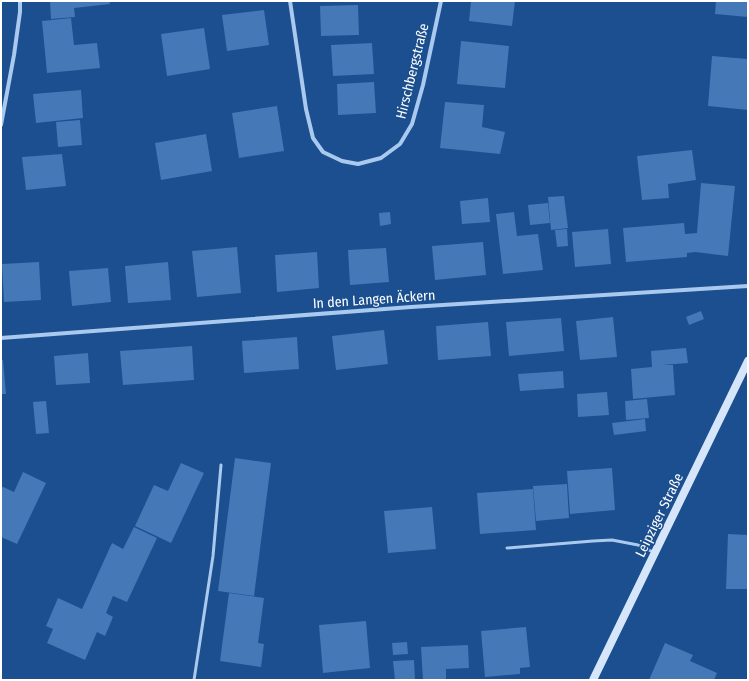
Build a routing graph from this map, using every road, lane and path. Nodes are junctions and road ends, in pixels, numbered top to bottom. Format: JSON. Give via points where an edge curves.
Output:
{"nodes":[{"id":1,"x":20,"y":1,"type":"edge"},
{"id":2,"x":290,"y":1,"type":"edge"},
{"id":3,"x":440,"y":1,"type":"edge"},
{"id":4,"x":1,"y":126,"type":"edge"},
{"id":5,"x":748,"y":286,"type":"edge"},
{"id":6,"x":1,"y":338,"type":"edge"},
{"id":7,"x":748,"y":361,"type":"edge"},
{"id":8,"x":221,"y":465,"type":"dead end"},
{"id":9,"x":507,"y":548,"type":"dead end"},
{"id":10,"x":655,"y":553,"type":"junction"},
{"id":11,"x":194,"y":680,"type":"edge"},
{"id":12,"x":593,"y":680,"type":"edge"}],
"edges":[{"from":1,"to":4,"type":"street","via":[[14,54]]},
{"from":2,"to":3,"type":"street","name":"Hirschbergstraße","via":[[306,109],[313,138],[323,152],[342,161],[358,164],[381,158],[400,144],[412,124],[425,78]]},
{"from":5,"to":6,"type":"street","name":"In den Langen Äckern","via":[[411,307]]},
{"from":7,"to":10,"type":"street","name":"Leipziger Straße"},
{"from":8,"to":11,"type":"lane","via":[[213,556]]},
{"from":9,"to":10,"type":"lane","via":[[612,540],[638,545]]},
{"from":10,"to":12,"type":"street","name":"Leipziger Straße"}]}
